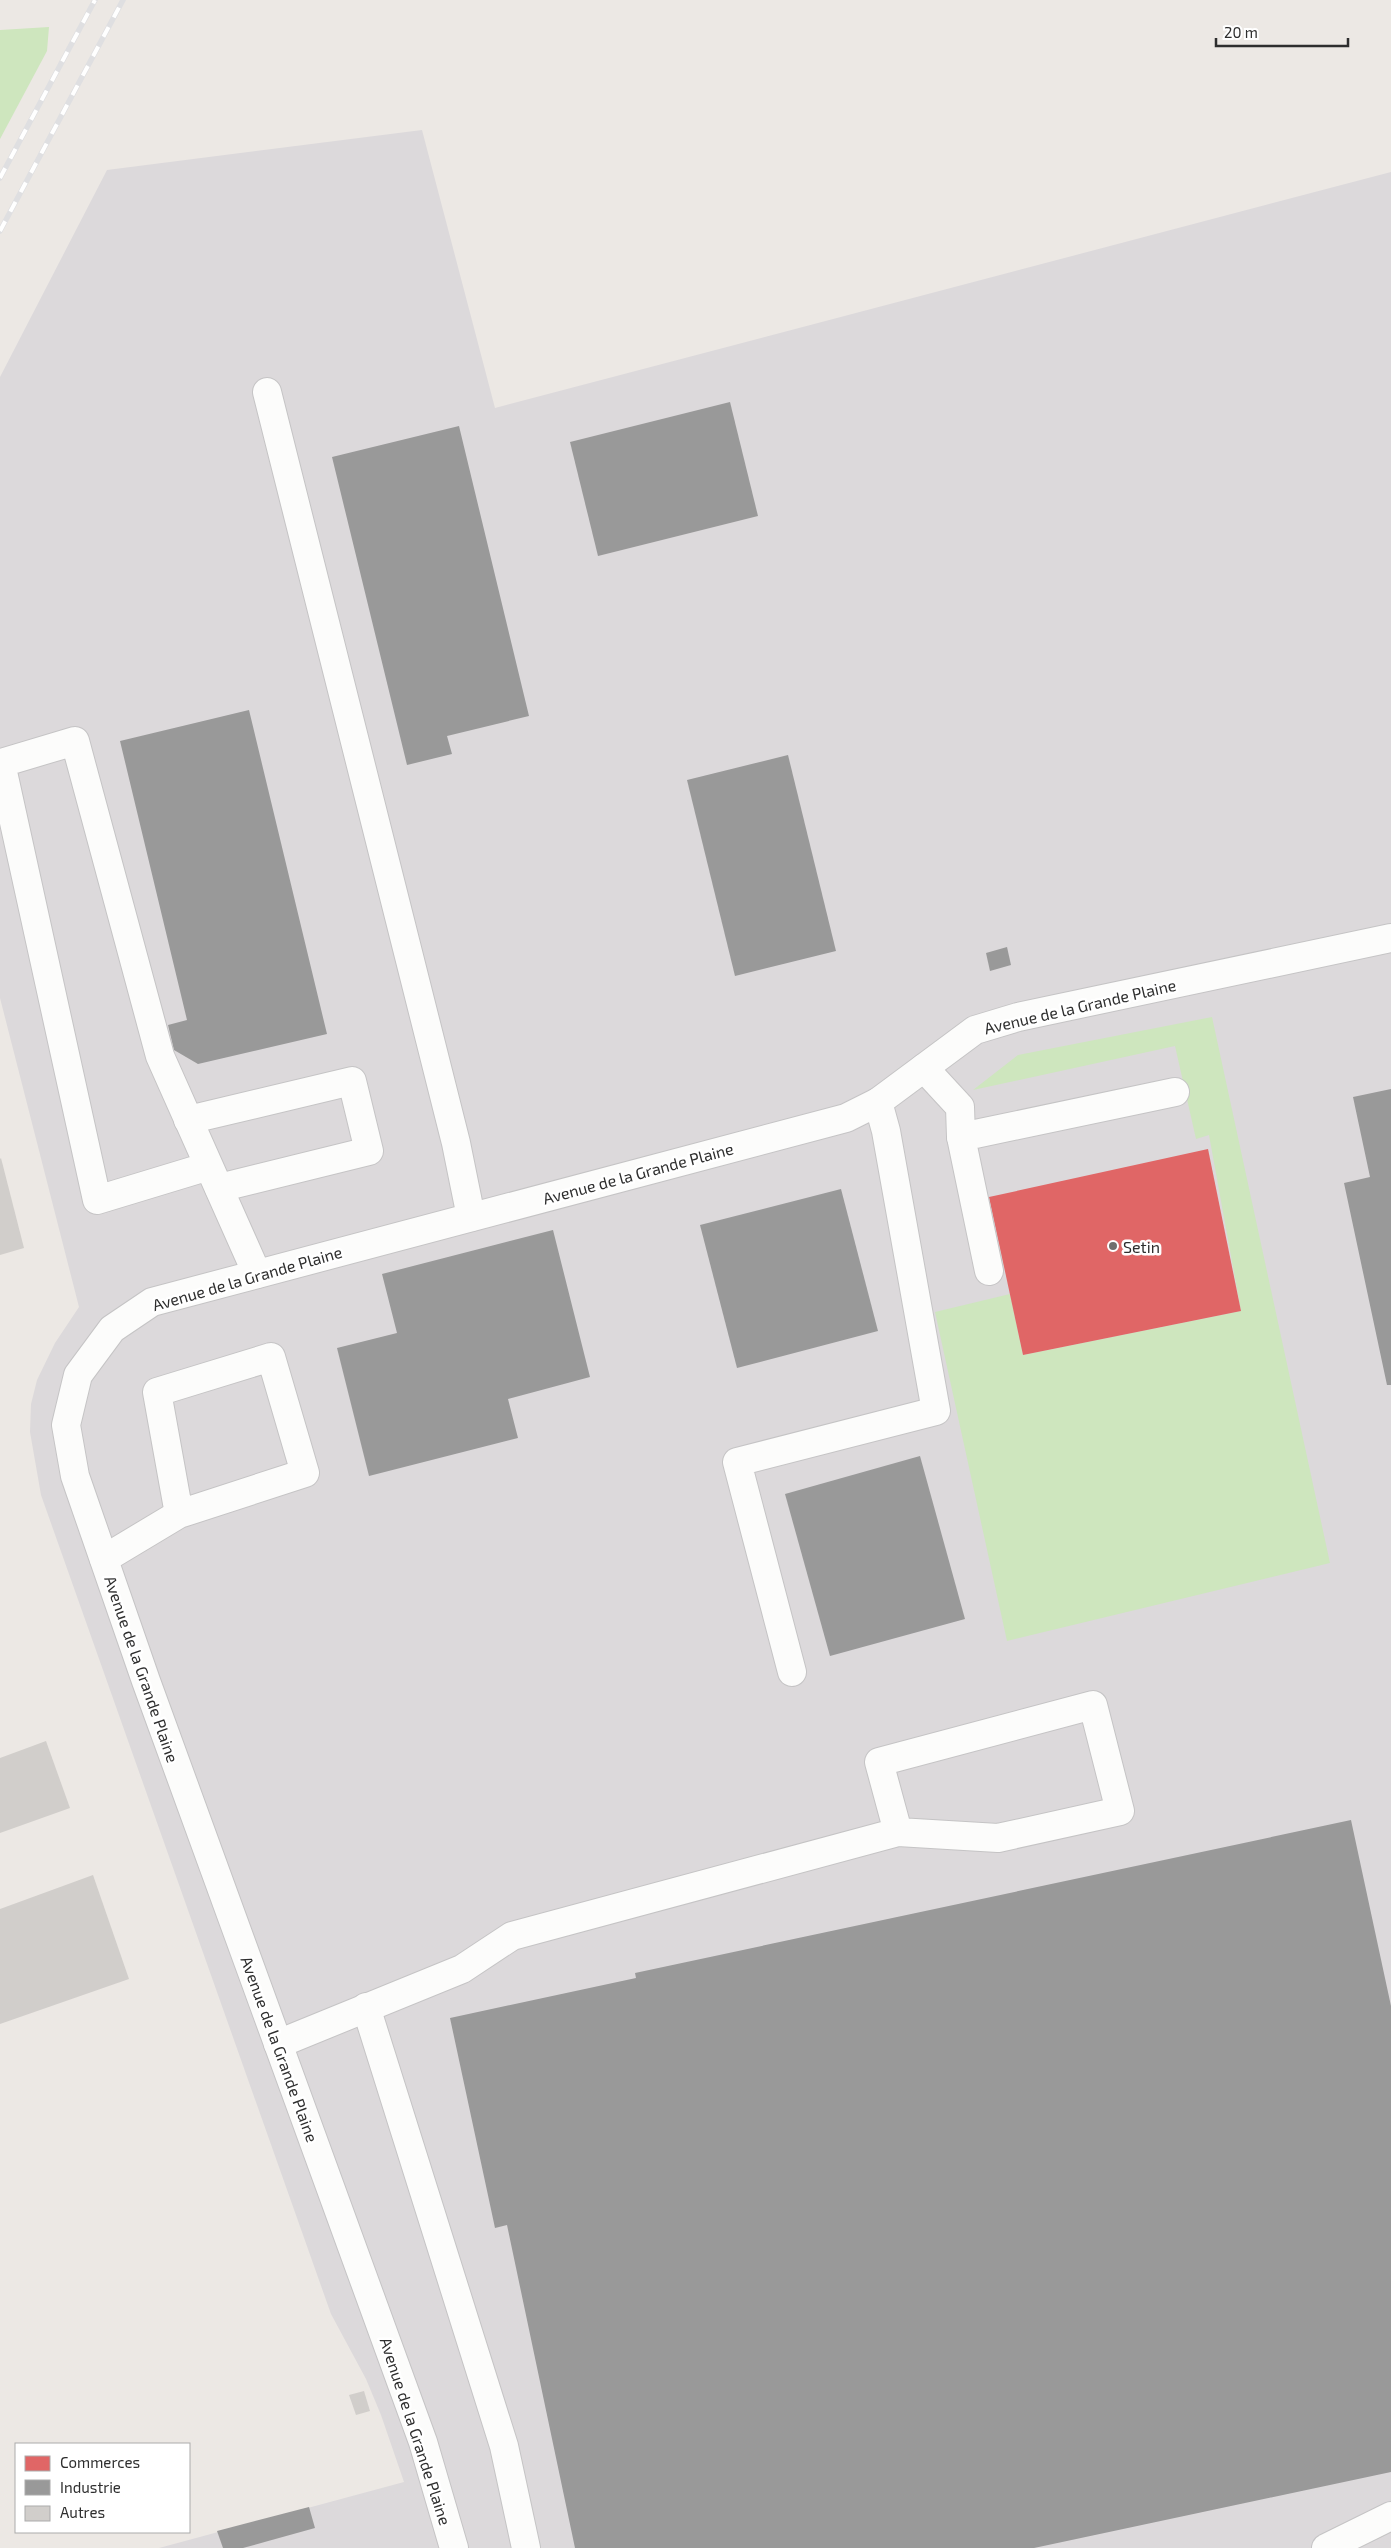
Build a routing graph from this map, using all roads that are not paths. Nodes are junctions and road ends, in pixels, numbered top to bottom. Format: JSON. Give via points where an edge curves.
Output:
{"nodes":[{"id":1,"x":267,"y":392,"type":"dead end"},
{"id":2,"x":1391,"y":938,"type":"edge"},
{"id":3,"x":924,"y":1068,"type":"junction"},
{"id":4,"x":1174,"y":1092,"type":"dead end"},
{"id":5,"x":878,"y":1102,"type":"junction"},
{"id":6,"x":188,"y":1120,"type":"junction"},
{"id":7,"x":961,"y":1137,"type":"junction"},
{"id":8,"x":214,"y":1177,"type":"junction"},
{"id":9,"x":471,"y":1217,"type":"junction"},
{"id":10,"x":989,"y":1271,"type":"dead end"},
{"id":11,"x":257,"y":1274,"type":"junction"},
{"id":12,"x":179,"y":1514,"type":"junction"},
{"id":13,"x":104,"y":1559,"type":"junction"},
{"id":14,"x":792,"y":1672,"type":"dead end"},
{"id":15,"x":898,"y":1832,"type":"junction"},
{"id":16,"x":366,"y":2007,"type":"junction"},
{"id":17,"x":278,"y":2044,"type":"junction"},
{"id":18,"x":1391,"y":2516,"type":"edge"},
{"id":19,"x":454,"y":2548,"type":"edge"},
{"id":20,"x":526,"y":2548,"type":"edge"},
{"id":21,"x":1326,"y":2548,"type":"edge"}],
"edges":[{"from":1,"to":9,"type":"street","via":[[451,1124]]},
{"from":2,"to":3,"type":"street","name":"Avenue de la Grande Plaine","via":[[1018,1016],[975,1030]]},
{"from":3,"to":5,"type":"street","name":"Avenue de la Grande Plaine"},
{"from":3,"to":7,"type":"street","via":[[960,1107]]},
{"from":4,"to":7,"type":"street"},
{"from":5,"to":9,"type":"street","name":"Avenue de la Grande Plaine","via":[[846,1118]]},
{"from":5,"to":14,"type":"street","via":[[886,1131],[936,1411],[737,1462]]},
{"from":6,"to":8,"type":"street"},
{"from":6,"to":8,"type":"street","via":[[352,1081],[368,1151]]},
{"from":6,"to":8,"type":"street","via":[[160,1056],[74,741],[1,763],[97,1200]]},
{"from":7,"to":10,"type":"street"},
{"from":8,"to":11,"type":"street"},
{"from":9,"to":11,"type":"street","name":"Avenue de la Grande Plaine"},
{"from":11,"to":13,"type":"street","name":"Avenue de la Grande Plaine","via":[[152,1302],[112,1329],[78,1375],[66,1425],[75,1476]]},
{"from":12,"to":12,"type":"street","via":[[305,1473],[271,1357],[156,1392]]},
{"from":12,"to":13,"type":"street"},
{"from":13,"to":17,"type":"street","name":"Avenue de la Grande Plaine"},
{"from":15,"to":15,"type":"street","via":[[998,1838],[1120,1811],[1093,1705],[879,1762]]},
{"from":15,"to":16,"type":"street","via":[[512,1936],[462,1969]]},
{"from":16,"to":17,"type":"street"},
{"from":16,"to":20,"type":"street","via":[[504,2446]]},
{"from":17,"to":19,"type":"street","name":"Avenue de la Grande Plaine","via":[[423,2442]]},
{"from":18,"to":21,"type":"street"}]}
